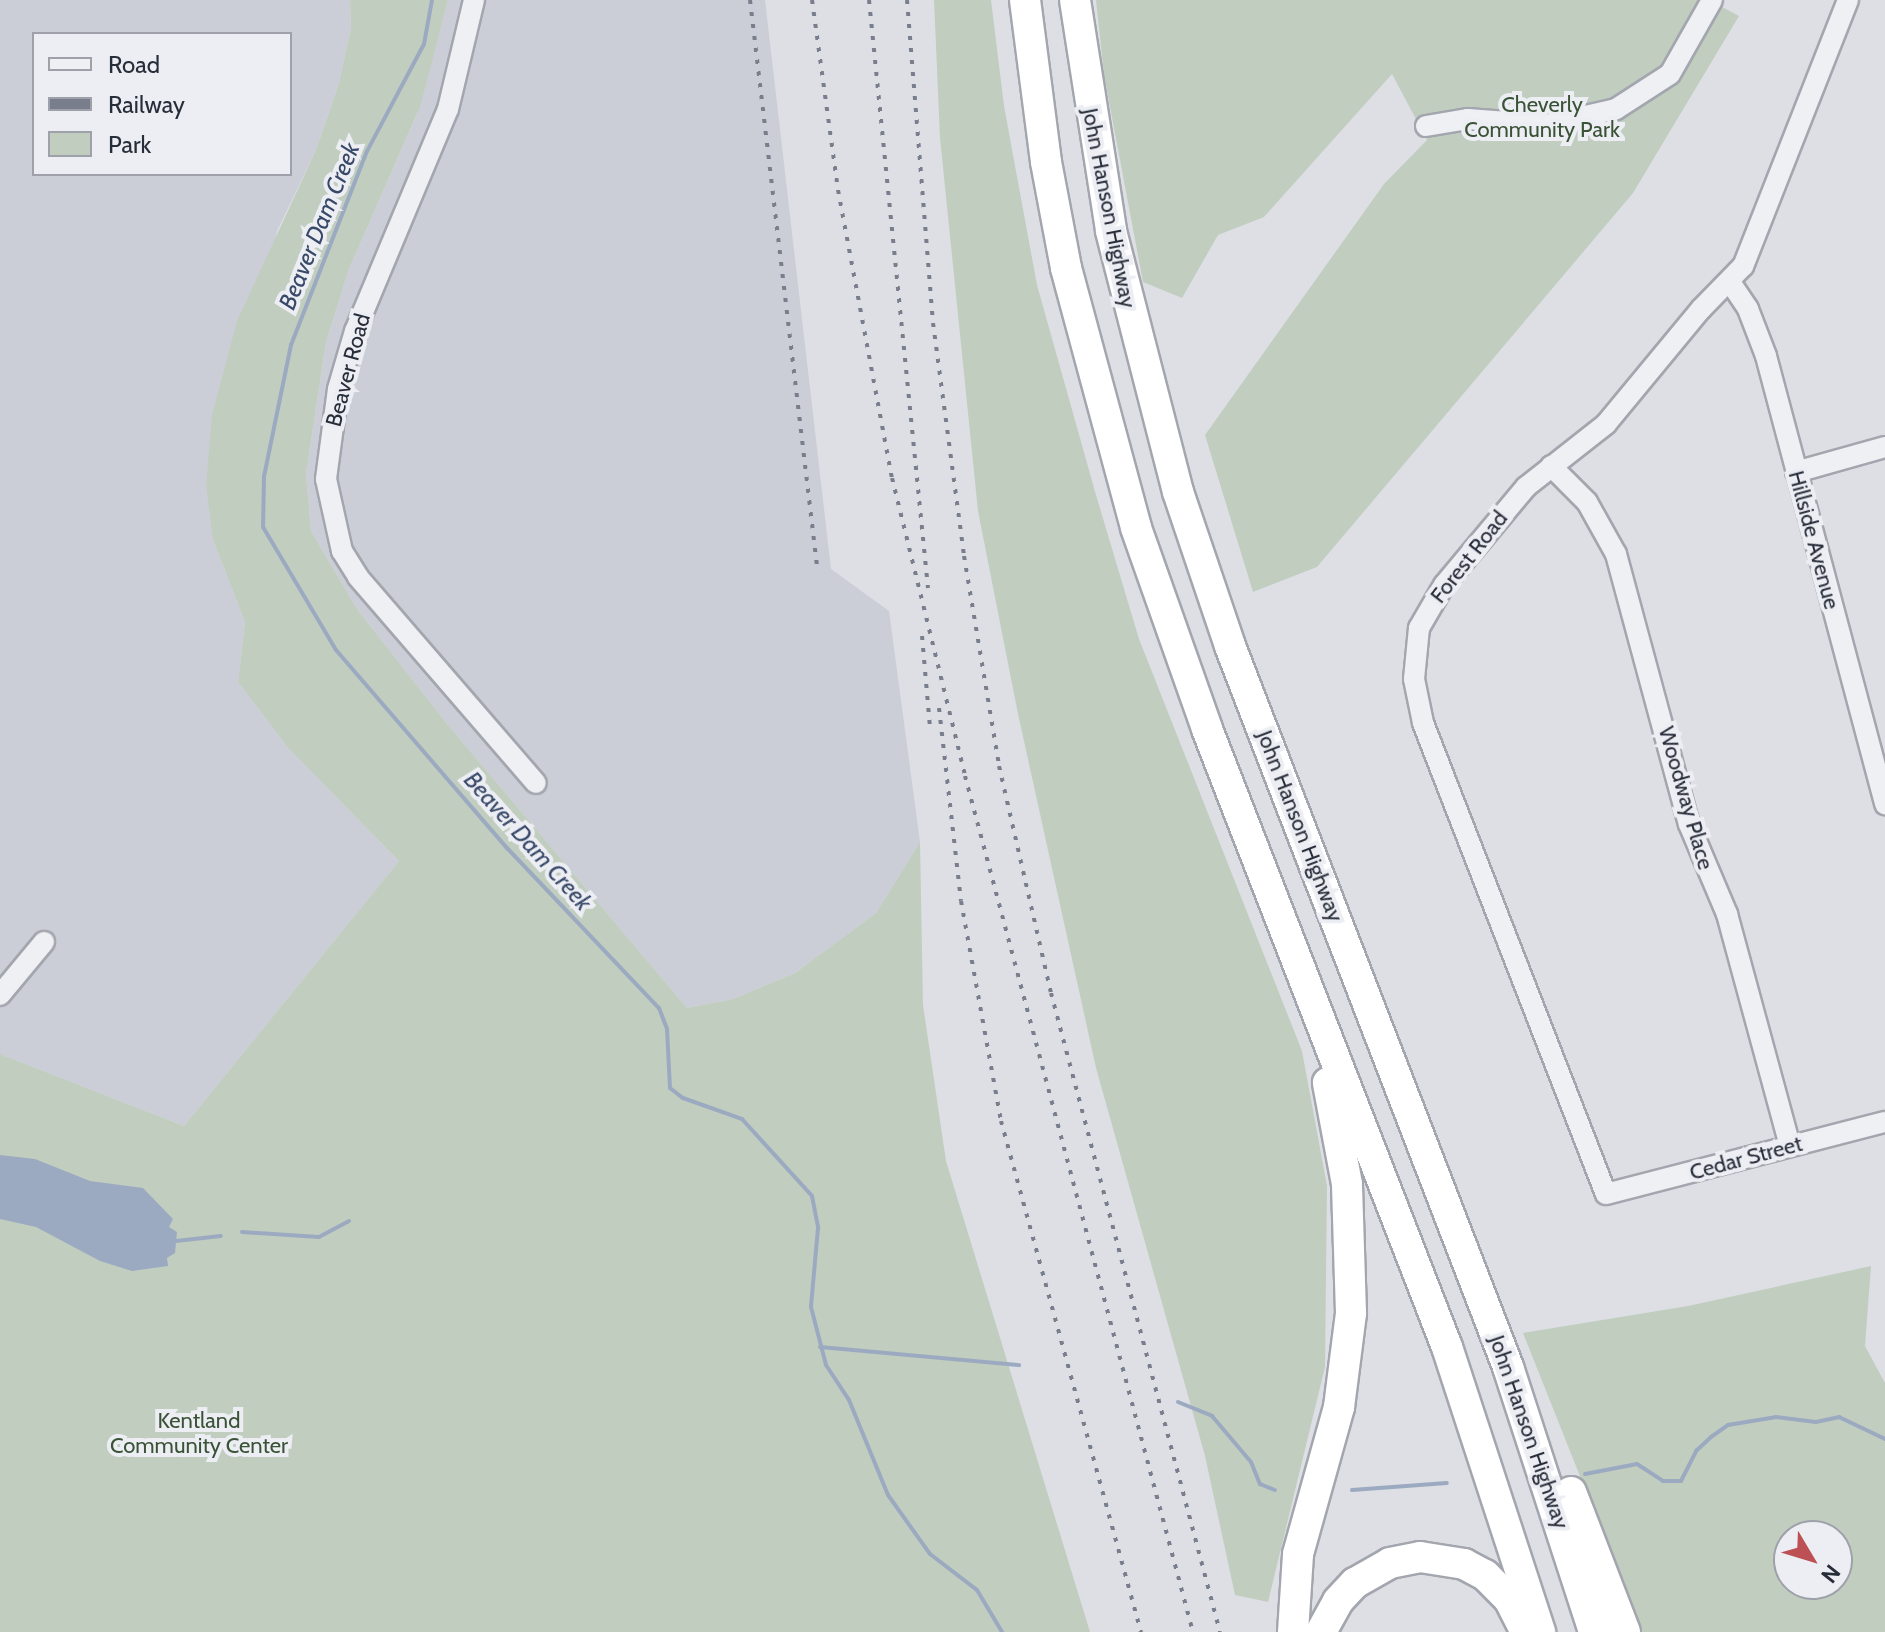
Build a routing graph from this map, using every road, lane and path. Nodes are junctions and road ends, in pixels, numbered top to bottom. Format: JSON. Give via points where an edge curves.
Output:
{"nodes":[{"id":1,"x":474,"y":0,"type":"edge"},
{"id":2,"x":1025,"y":0,"type":"edge"},
{"id":3,"x":1075,"y":0,"type":"edge"},
{"id":4,"x":1712,"y":0,"type":"edge"},
{"id":5,"x":1848,"y":0,"type":"edge"},
{"id":6,"x":1426,"y":126,"type":"dead end"},
{"id":7,"x":1730,"y":282,"type":"junction"},
{"id":8,"x":1885,"y":447,"type":"edge"},
{"id":9,"x":1551,"y":466,"type":"junction"},
{"id":10,"x":1796,"y":472,"type":"junction"},
{"id":11,"x":536,"y":783,"type":"dead end"},
{"id":12,"x":1885,"y":804,"type":"edge"},
{"id":13,"x":1283,"y":924,"type":"junction"},
{"id":14,"x":44,"y":942,"type":"dead end"},
{"id":15,"x":0,"y":995,"type":"edge"},
{"id":16,"x":1885,"y":1122,"type":"edge"},
{"id":17,"x":1790,"y":1146,"type":"junction"},
{"id":18,"x":1606,"y":1194,"type":"joint"},
{"id":19,"x":1481,"y":1293,"type":"junction"},
{"id":20,"x":1293,"y":1632,"type":"edge"},
{"id":21,"x":1321,"y":1632,"type":"edge"},
{"id":22,"x":1526,"y":1632,"type":"edge"},
{"id":23,"x":1540,"y":1632,"type":"edge"},
{"id":24,"x":1594,"y":1632,"type":"edge"},
{"id":25,"x":1625,"y":1632,"type":"edge"}],
"edges":[{"from":1,"to":11,"type":"street","name":"Beaver Road","via":[[448,109],[355,331],[338,389],[326,479],[342,551],[358,577]]},
{"from":2,"to":13,"type":"highway","via":[[1056,217],[1105,425],[1170,630]]},
{"from":3,"to":19,"type":"highway","name":"John Hanson Highway","via":[[1114,245],[1178,492],[1230,646]]},
{"from":4,"to":6,"type":"street","via":[[1670,74],[1616,109],[1546,125],[1468,119]]},
{"from":5,"to":7,"type":"street","name":"Forest Road","via":[[1754,245]]},
{"from":7,"to":9,"type":"street","name":"Forest Road","via":[[1701,309],[1606,424]]},
{"from":7,"to":10,"type":"street","name":"Hillside Avenue","via":[[1759,335]]},
{"from":8,"to":10,"type":"street"},
{"from":9,"to":17,"type":"street","name":"Woodway Place","via":[[1587,502],[1616,554],[1689,824],[1727,914]]},
{"from":9,"to":18,"type":"street","name":"Forest Road","via":[[1507,508],[1429,606],[1419,628],[1414,679],[1423,723]]},
{"from":10,"to":12,"type":"street","name":"Hillside Avenue"},
{"from":13,"to":20,"type":"highway","via":[[1335,1110],[1352,1247],[1344,1378],[1298,1554]]},
{"from":13,"to":23,"type":"highway","via":[[1447,1347]]},
{"from":14,"to":15,"type":"street"},
{"from":16,"to":17,"type":"street","name":"Cedar Street"},
{"from":17,"to":18,"type":"street","name":"Cedar Street"},
{"from":19,"to":24,"type":"highway","name":"John Hanson Highway"},
{"from":19,"to":25,"type":"highway","via":[[1519,1358]]},
{"from":21,"to":22,"type":"highway","via":[[1331,1610],[1355,1583],[1390,1563],[1420,1557],[1464,1564],[1485,1575],[1509,1599]]}]}
